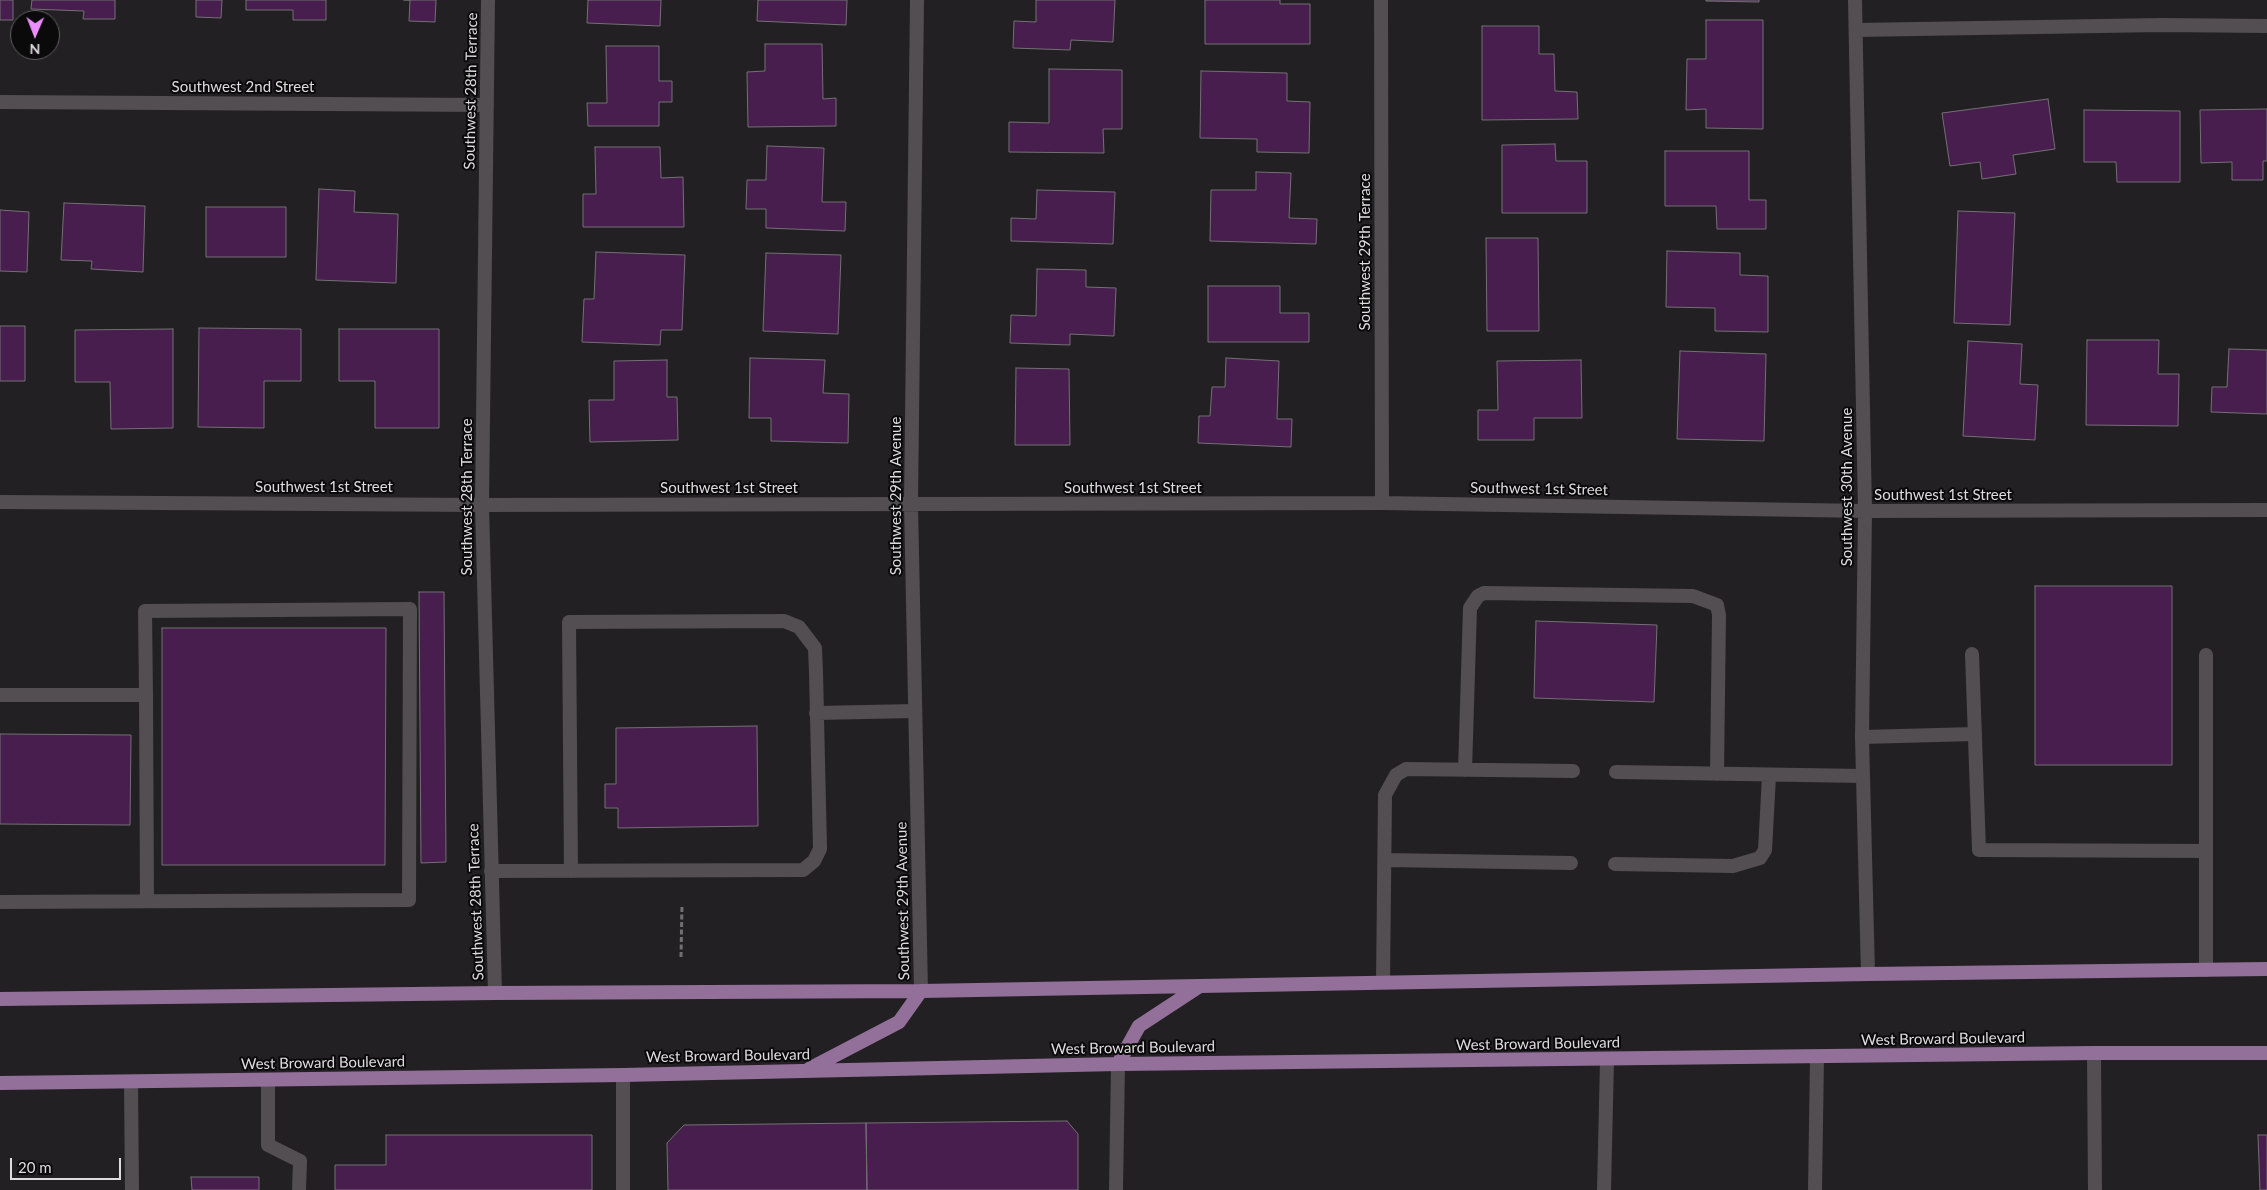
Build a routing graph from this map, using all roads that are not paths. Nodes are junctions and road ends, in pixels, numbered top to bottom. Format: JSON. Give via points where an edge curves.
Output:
{"nodes":[{"id":1,"x":488,"y":0,"type":"edge"},
{"id":2,"x":917,"y":0,"type":"edge"},
{"id":3,"x":1381,"y":0,"type":"edge"},
{"id":4,"x":1855,"y":0,"type":"edge"},
{"id":5,"x":2267,"y":26,"type":"edge"},
{"id":6,"x":1856,"y":30,"type":"junction"},
{"id":7,"x":0,"y":102,"type":"edge"},
{"id":8,"x":487,"y":105,"type":"junction"},
{"id":9,"x":0,"y":502,"type":"edge"},
{"id":10,"x":1382,"y":503,"type":"junction"},
{"id":11,"x":911,"y":504,"type":"junction"},
{"id":12,"x":482,"y":505,"type":"junction"},
{"id":13,"x":2267,"y":510,"type":"edge"},
{"id":14,"x":1865,"y":511,"type":"junction"},
{"id":15,"x":1972,"y":654,"type":"dead end"},
{"id":16,"x":2206,"y":655,"type":"dead end"},
{"id":17,"x":0,"y":695,"type":"edge"},
{"id":18,"x":146,"y":695,"type":"junction"},
{"id":19,"x":915,"y":711,"type":"junction"},
{"id":20,"x":816,"y":713,"type":"junction"},
{"id":21,"x":1975,"y":734,"type":"junction"},
{"id":22,"x":1862,"y":737,"type":"junction"},
{"id":23,"x":1465,"y":770,"type":"junction"},
{"id":24,"x":1573,"y":772,"type":"dead end"},
{"id":25,"x":1616,"y":772,"type":"dead end"},
{"id":26,"x":1717,"y":774,"type":"junction"},
{"id":27,"x":1769,"y":776,"type":"junction"},
{"id":28,"x":1863,"y":776,"type":"junction"},
{"id":29,"x":2206,"y":851,"type":"junction"},
{"id":30,"x":1384,"y":860,"type":"junction"},
{"id":31,"x":1571,"y":863,"type":"dead end"},
{"id":32,"x":1615,"y":864,"type":"dead end"},
{"id":33,"x":491,"y":871,"type":"junction"},
{"id":34,"x":571,"y":871,"type":"junction"},
{"id":35,"x":147,"y":901,"type":"junction"},
{"id":36,"x":0,"y":902,"type":"edge"},
{"id":37,"x":2267,"y":969,"type":"edge"},
{"id":38,"x":2206,"y":970,"type":"junction"},
{"id":39,"x":1868,"y":974,"type":"junction"},
{"id":40,"x":1384,"y":982,"type":"junction"},
{"id":41,"x":1201,"y":986,"type":"junction"},
{"id":42,"x":921,"y":991,"type":"junction"},
{"id":43,"x":495,"y":993,"type":"junction"},
{"id":44,"x":0,"y":999,"type":"edge"},
{"id":45,"x":2094,"y":1053,"type":"junction"},
{"id":46,"x":2267,"y":1053,"type":"edge"},
{"id":47,"x":1817,"y":1057,"type":"junction"},
{"id":48,"x":1607,"y":1060,"type":"junction"},
{"id":49,"x":1118,"y":1064,"type":"junction"},
{"id":50,"x":806,"y":1071,"type":"junction"},
{"id":51,"x":622,"y":1075,"type":"junction"},
{"id":52,"x":268,"y":1080,"type":"junction"},
{"id":53,"x":131,"y":1082,"type":"junction"},
{"id":54,"x":0,"y":1083,"type":"edge"},
{"id":55,"x":132,"y":1190,"type":"edge"},
{"id":56,"x":299,"y":1190,"type":"edge"},
{"id":57,"x":623,"y":1190,"type":"edge"},
{"id":58,"x":1116,"y":1190,"type":"edge"},
{"id":59,"x":1604,"y":1190,"type":"edge"},
{"id":60,"x":1815,"y":1190,"type":"edge"},
{"id":61,"x":2095,"y":1190,"type":"edge"}],
"edges":[{"from":1,"to":8,"type":"street","name":"Southwest 28th Terrace"},
{"from":2,"to":11,"type":"street","name":"Southwest 29th Avenue"},
{"from":3,"to":10,"type":"street","name":"Southwest 29th Terrace"},
{"from":4,"to":6,"type":"street","name":"Southwest 30th Avenue"},
{"from":5,"to":6,"type":"street"},
{"from":6,"to":14,"type":"street","name":"Southwest 30th Avenue"},
{"from":7,"to":8,"type":"street","name":"Southwest 2nd Street"},
{"from":8,"to":12,"type":"street","name":"Southwest 28th Terrace"},
{"from":9,"to":12,"type":"street","name":"Southwest 1st Street"},
{"from":10,"to":11,"type":"street","name":"Southwest 1st Street"},
{"from":10,"to":14,"type":"street","name":"Southwest 1st Street"},
{"from":11,"to":12,"type":"street","name":"Southwest 1st Street"},
{"from":11,"to":19,"type":"street","name":"Southwest 29th Avenue"},
{"from":12,"to":33,"type":"street","name":"Southwest 28th Terrace"},
{"from":13,"to":14,"type":"street","name":"Southwest 1st Street"},
{"from":14,"to":22,"type":"street","name":"Southwest 30th Avenue"},
{"from":15,"to":21,"type":"street"},
{"from":16,"to":29,"type":"street"},
{"from":17,"to":18,"type":"street"},
{"from":18,"to":35,"type":"street"},
{"from":18,"to":35,"type":"street","via":[[145,611],[410,609],[409,900]]},
{"from":19,"to":20,"type":"street"},
{"from":19,"to":42,"type":"street","name":"Southwest 29th Avenue"},
{"from":20,"to":34,"type":"street","via":[[820,849],[814,861],[803,870]]},
{"from":20,"to":34,"type":"street","via":[[814,648],[799,627],[784,621],[569,622]]},
{"from":21,"to":22,"type":"street"},
{"from":21,"to":29,"type":"street","via":[[1979,850]]},
{"from":22,"to":28,"type":"street","name":"Southwest 30th Avenue"},
{"from":23,"to":24,"type":"street"},
{"from":23,"to":26,"type":"street","via":[[1470,608],[1478,596],[1484,593],[1693,596],[1717,605],[1719,615]]},
{"from":23,"to":30,"type":"street","via":[[1406,769],[1396,775],[1385,795]]},
{"from":25,"to":26,"type":"street"},
{"from":26,"to":27,"type":"street"},
{"from":27,"to":28,"type":"street"},
{"from":27,"to":32,"type":"street","via":[[1766,850],[1760,858],[1733,866]]},
{"from":28,"to":39,"type":"street","name":"Southwest 30th Avenue"},
{"from":29,"to":38,"type":"street"},
{"from":30,"to":31,"type":"street"},
{"from":30,"to":40,"type":"street"},
{"from":33,"to":34,"type":"street"},
{"from":33,"to":43,"type":"street","name":"Southwest 28th Terrace"},
{"from":35,"to":36,"type":"street"},
{"from":37,"to":38,"type":"main road"},
{"from":38,"to":39,"type":"main road"},
{"from":39,"to":40,"type":"main road"},
{"from":40,"to":41,"type":"main road"},
{"from":41,"to":42,"type":"main road"},
{"from":41,"to":49,"type":"main road","via":[[1138,1026]]},
{"from":42,"to":43,"type":"main road"},
{"from":42,"to":50,"type":"main road","via":[[900,1022]]},
{"from":43,"to":44,"type":"main road"},
{"from":45,"to":46,"type":"main road","name":"West Broward Boulevard"},
{"from":45,"to":47,"type":"main road","name":"West Broward Boulevard"},
{"from":45,"to":61,"type":"street"},
{"from":47,"to":48,"type":"main road","name":"West Broward Boulevard"},
{"from":47,"to":60,"type":"street"},
{"from":48,"to":49,"type":"main road","name":"West Broward Boulevard"},
{"from":48,"to":59,"type":"street"},
{"from":49,"to":50,"type":"main road","name":"West Broward Boulevard"},
{"from":49,"to":58,"type":"street"},
{"from":50,"to":51,"type":"main road","name":"West Broward Boulevard"},
{"from":51,"to":52,"type":"main road","name":"West Broward Boulevard"},
{"from":51,"to":57,"type":"street"},
{"from":52,"to":53,"type":"main road","name":"West Broward Boulevard"},
{"from":52,"to":56,"type":"street","via":[[268,1145],[300,1161]]},
{"from":53,"to":54,"type":"main road","name":"West Broward Boulevard"},
{"from":53,"to":55,"type":"street"}]}
